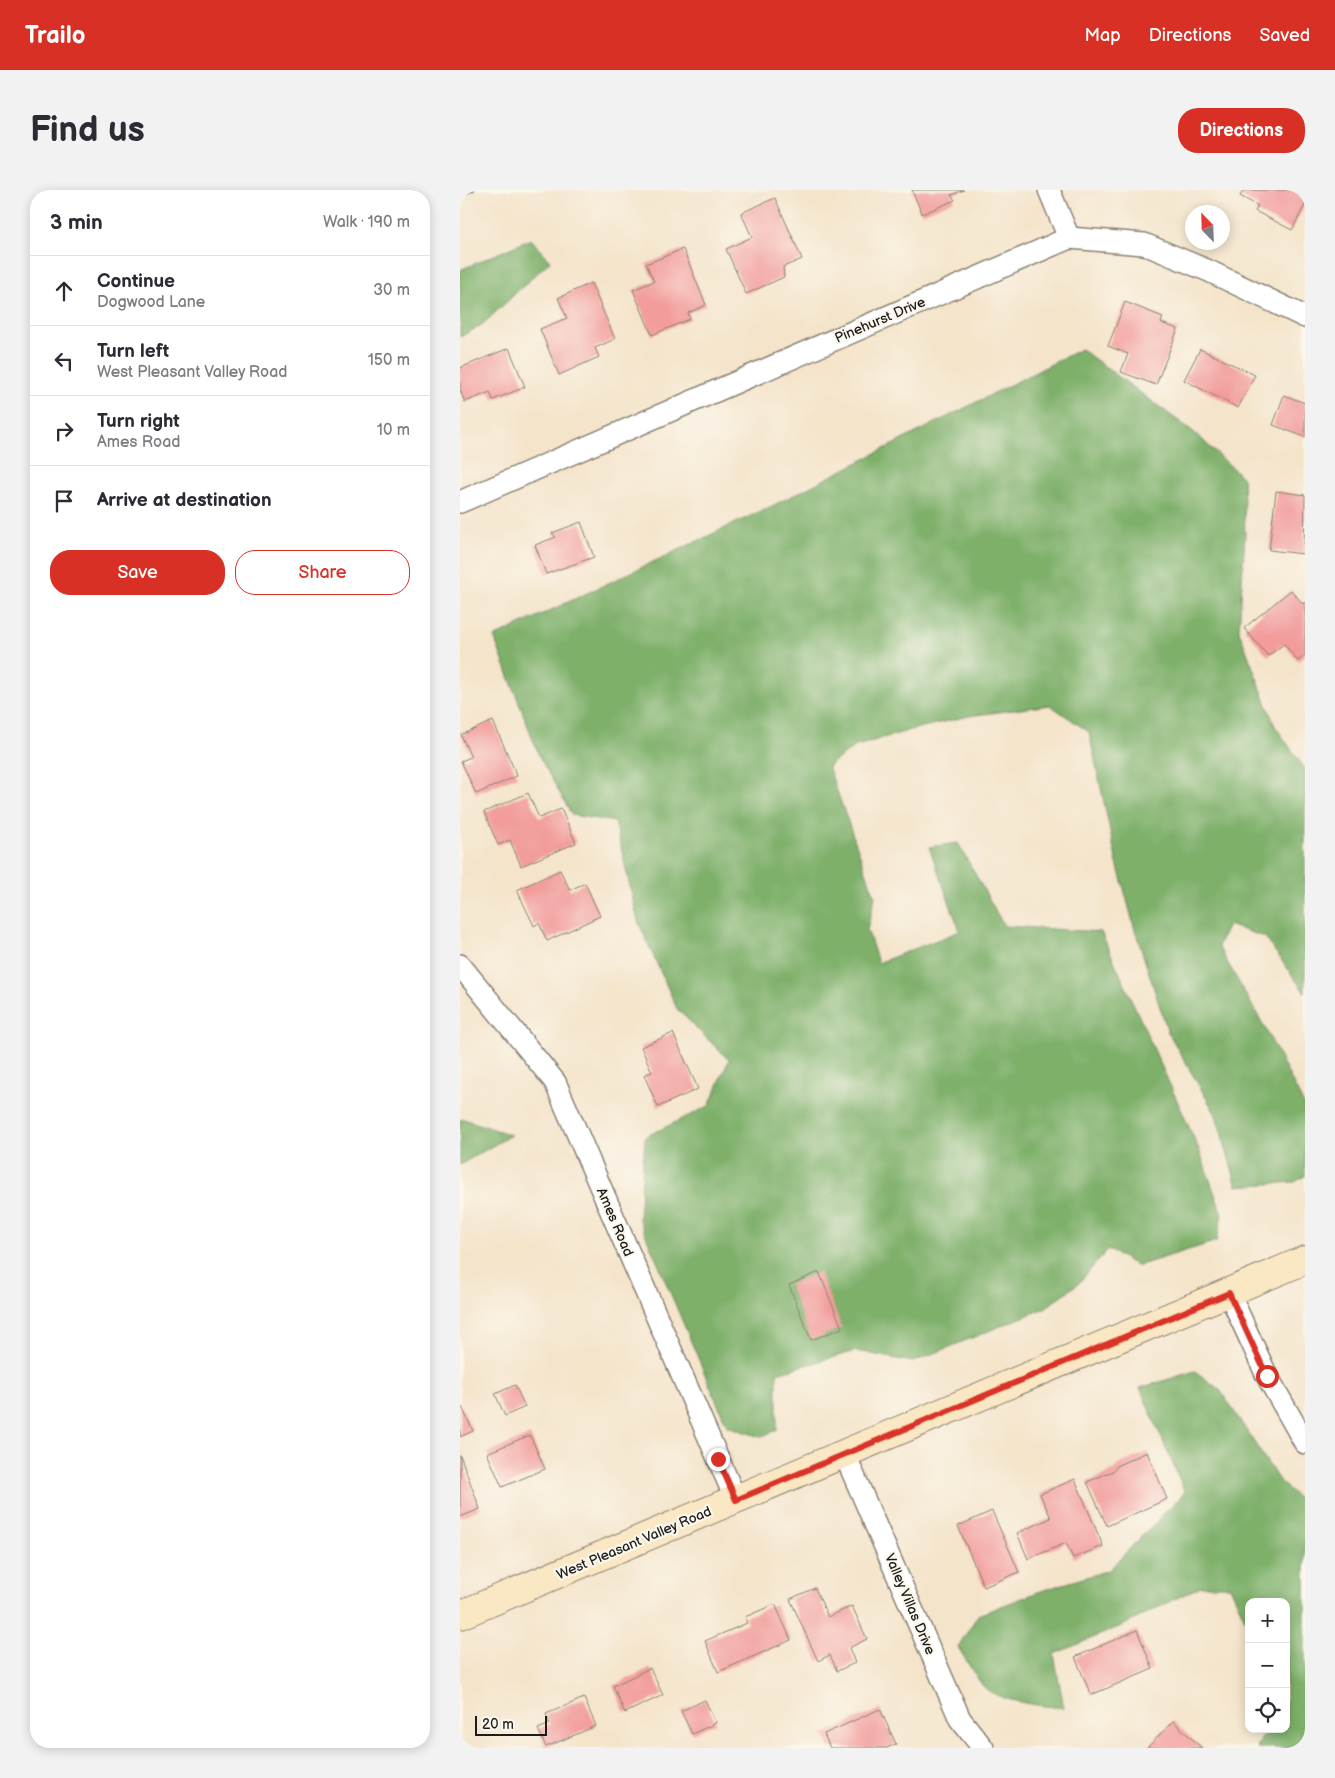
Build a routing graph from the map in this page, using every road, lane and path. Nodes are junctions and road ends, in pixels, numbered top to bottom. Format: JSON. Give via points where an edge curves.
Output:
{"nodes":[{"id":1,"x":1049,"y":190,"type":"edge"},
{"id":2,"x":1069,"y":238,"type":"junction"},
{"id":3,"x":1305,"y":317,"type":"edge"},
{"id":4,"x":460,"y":502,"type":"edge"},
{"id":5,"x":460,"y":965,"type":"edge"},
{"id":6,"x":1305,"y":1260,"type":"edge"},
{"id":7,"x":1229,"y":1293,"type":"junction"},
{"id":8,"x":1305,"y":1443,"type":"edge"},
{"id":9,"x":845,"y":1455,"type":"junction"},
{"id":10,"x":736,"y":1500,"type":"junction"},
{"id":11,"x":460,"y":1615,"type":"edge"},
{"id":12,"x":983,"y":1748,"type":"edge"}],
"edges":[{"from":1,"to":2,"type":"street"},
{"from":2,"to":3,"type":"street","name":"Pinehurst Drive","via":[[1144,244]]},
{"from":2,"to":4,"type":"street","name":"Pinehurst Drive"},
{"from":5,"to":10,"type":"street","name":"Ames Road","via":[[554,1082]]},
{"from":6,"to":7,"type":"main road","name":"West Pleasant Valley Road"},
{"from":7,"to":8,"type":"street","via":[[1267,1376]]},
{"from":7,"to":9,"type":"main road","name":"West Pleasant Valley Road"},
{"from":9,"to":10,"type":"main road","name":"West Pleasant Valley Road"},
{"from":9,"to":12,"type":"street","name":"Valley Villas Drive","via":[[960,1719]]},
{"from":10,"to":11,"type":"main road","name":"West Pleasant Valley Road"}]}
